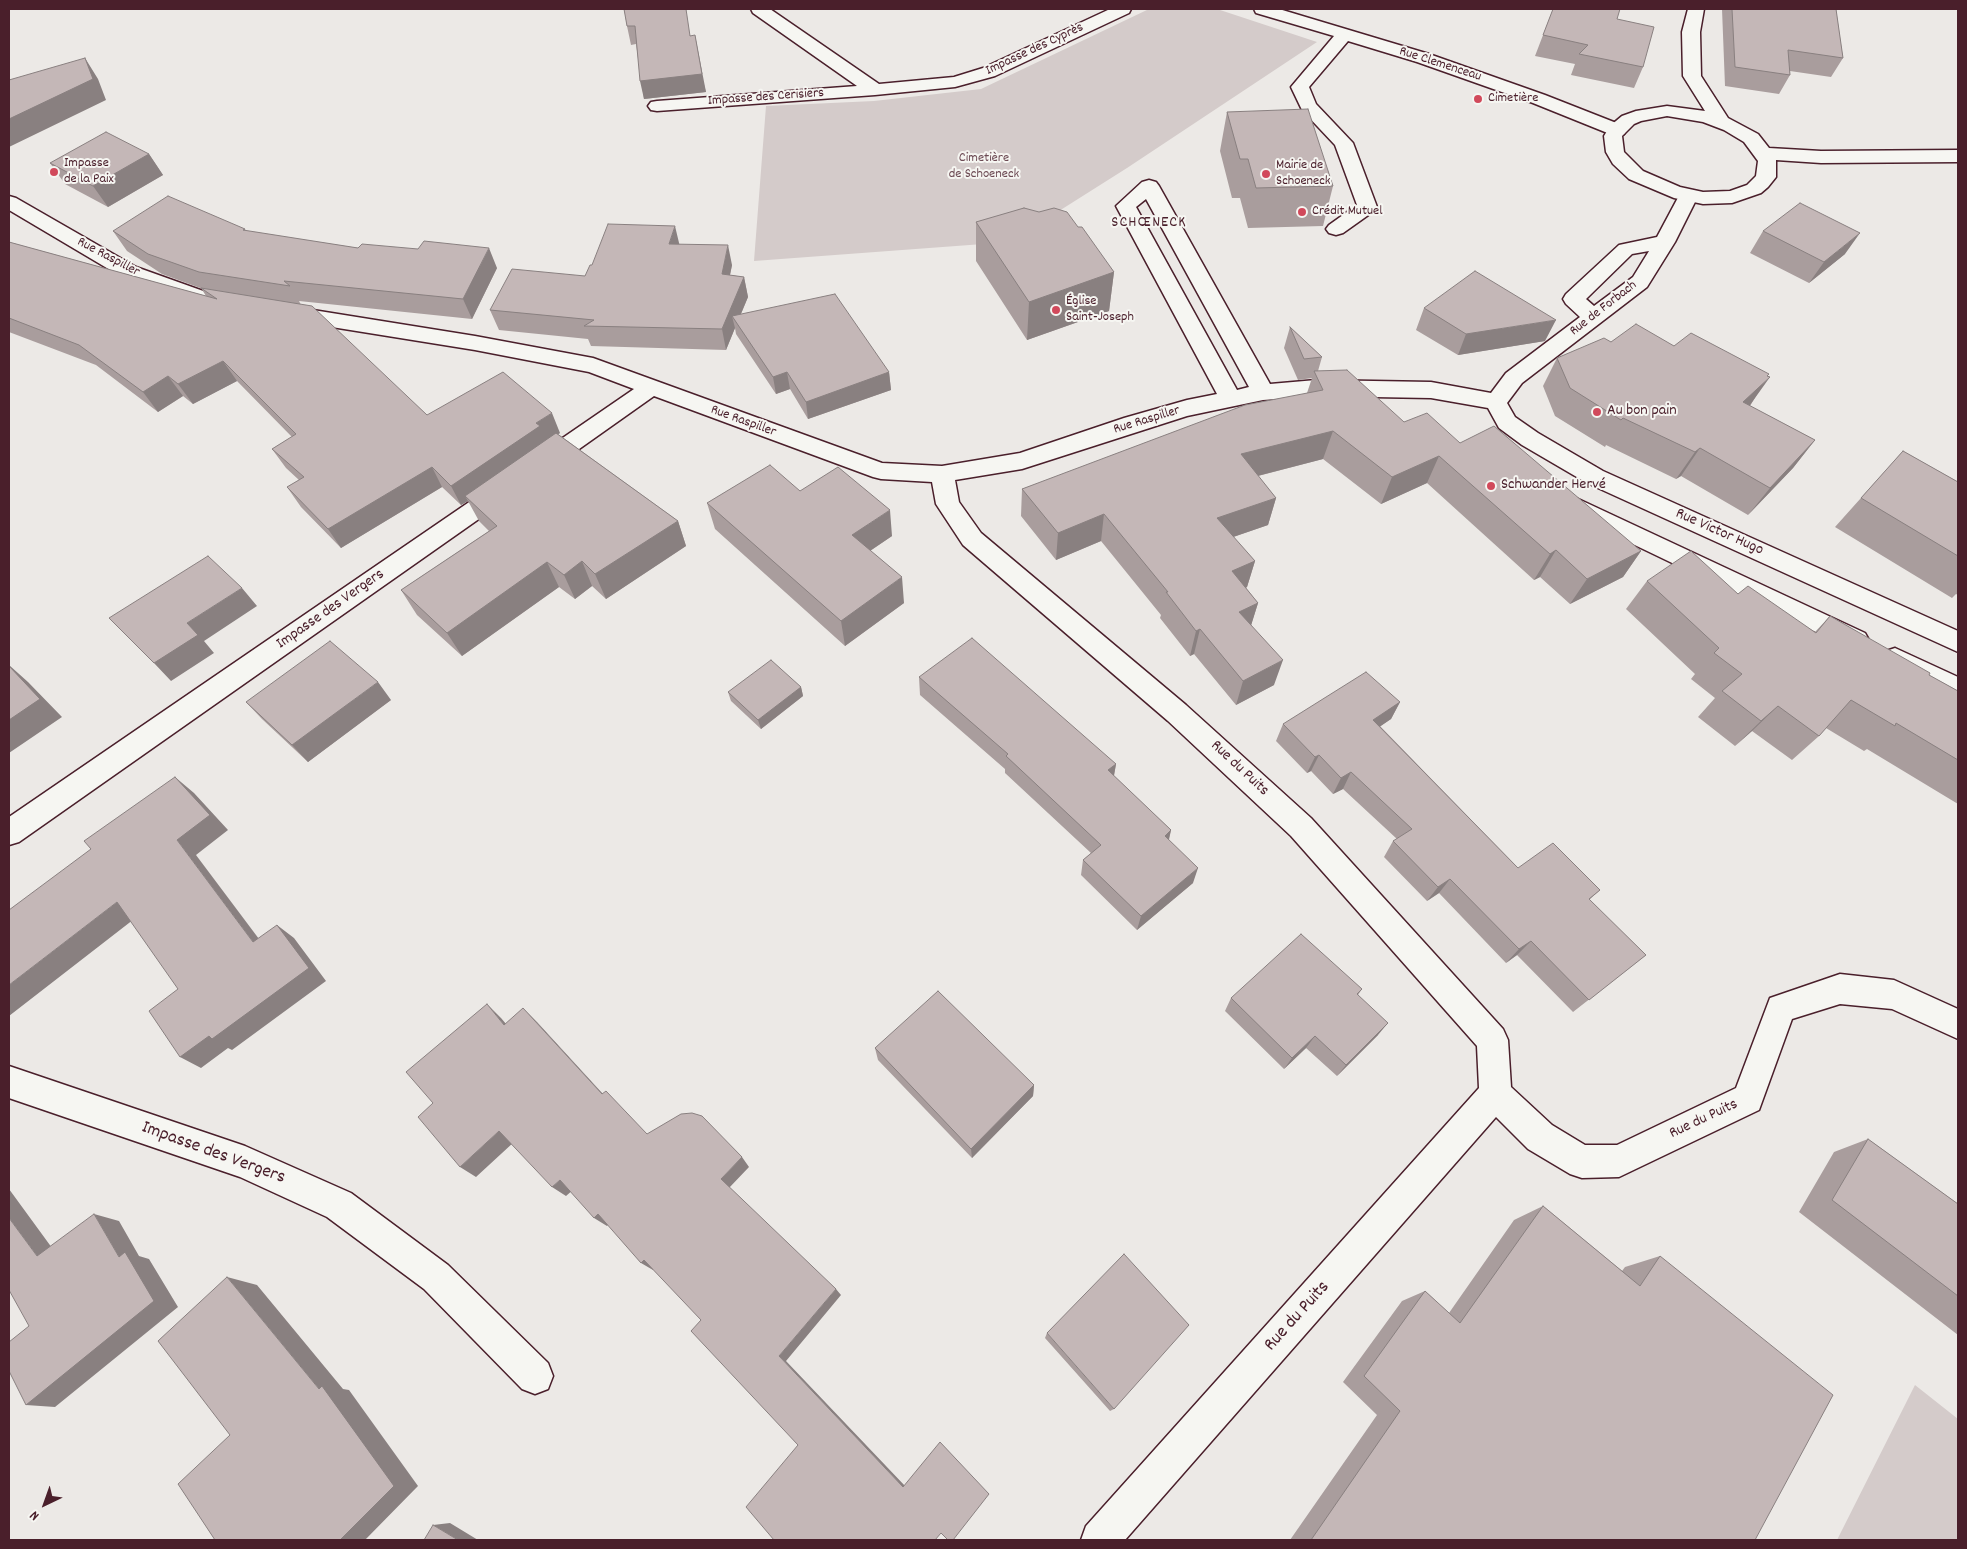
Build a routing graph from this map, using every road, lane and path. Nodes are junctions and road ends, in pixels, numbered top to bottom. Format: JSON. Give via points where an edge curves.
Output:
{"nodes":[{"id":1,"x":759,"y":9,"type":"edge"},
{"id":2,"x":1123,"y":9,"type":"edge"},
{"id":3,"x":1262,"y":9,"type":"edge"},
{"id":4,"x":1696,"y":9,"type":"edge"},
{"id":5,"x":1344,"y":35,"type":"junction"},
{"id":6,"x":875,"y":90,"type":"junction"},
{"id":7,"x":1680,"y":94,"type":"junction"},
{"id":8,"x":657,"y":106,"type":"dead end"},
{"id":9,"x":1720,"y":121,"type":"junction"},
{"id":10,"x":1616,"y":130,"type":"junction"},
{"id":11,"x":1763,"y":152,"type":"junction"},
{"id":12,"x":1958,"y":156,"type":"edge"},
{"id":13,"x":1688,"y":196,"type":"junction"},
{"id":14,"x":9,"y":202,"type":"edge"},
{"id":15,"x":1336,"y":229,"type":"dead end"},
{"id":16,"x":1665,"y":242,"type":"junction"},
{"id":17,"x":218,"y":301,"type":"edge"},
{"id":18,"x":266,"y":309,"type":"edge"},
{"id":19,"x":1595,"y":318,"type":"junction"},
{"id":20,"x":652,"y":387,"type":"junction"},
{"id":21,"x":1263,"y":392,"type":"junction"},
{"id":22,"x":1230,"y":398,"type":"junction"},
{"id":23,"x":1496,"y":402,"type":"junction"},
{"id":24,"x":1530,"y":438,"type":"junction"},
{"id":25,"x":1538,"y":473,"type":"edge"},
{"id":26,"x":942,"y":474,"type":"junction"},
{"id":27,"x":1555,"y":493,"type":"edge"},
{"id":28,"x":1958,"y":642,"type":"edge"},
{"id":29,"x":1958,"y":689,"type":"edge"},
{"id":30,"x":9,"y":833,"type":"edge"},
{"id":31,"x":1958,"y":1024,"type":"edge"},
{"id":32,"x":9,"y":1082,"type":"edge"},
{"id":33,"x":1495,"y":1094,"type":"junction"},
{"id":34,"x":535,"y":1376,"type":"dead end"},
{"id":35,"x":1100,"y":1540,"type":"edge"}],
"edges":[{"from":1,"to":6,"type":"street"},
{"from":2,"to":6,"type":"street","name":"Impasse des Cyprès","via":[[989,72],[955,82]]},
{"from":3,"to":5,"type":"street","name":"Rue Clemenceau"},
{"from":4,"to":7,"type":"street"},
{"from":5,"to":10,"type":"street","name":"Rue Clemenceau","via":[[1423,58]]},
{"from":5,"to":15,"type":"street","via":[[1300,87],[1308,106],[1344,143],[1367,207]]},
{"from":6,"to":8,"type":"street","name":"Impasse des Cerisiers"},
{"from":7,"to":9,"type":"street"},
{"from":7,"to":9,"type":"street","via":[[1694,114]]},
{"from":7,"to":10,"type":"street","via":[[1628,120]]},
{"from":9,"to":11,"type":"street","via":[[1751,138]]},
{"from":10,"to":13,"type":"street","via":[[1615,152],[1627,168],[1647,182]]},
{"from":11,"to":12,"type":"street","via":[[1821,158]]},
{"from":11,"to":13,"type":"street","via":[[1767,161],[1766,177],[1754,189],[1732,197]]},
{"from":13,"to":16,"type":"street","name":"Rue de Forbach"},
{"from":14,"to":17,"type":"street","name":"Rue Raspiller","via":[[129,272]]},
{"from":16,"to":19,"type":"street","name":"Rue de Forbach","via":[[1640,282]]},
{"from":16,"to":19,"type":"street","via":[[1626,249],[1572,299]]},
{"from":18,"to":20,"type":"street","name":"Rue Raspiller","via":[[592,365]]},
{"from":19,"to":23,"type":"street","name":"Rue de Forbach","via":[[1514,378]]},
{"from":20,"to":26,"type":"street","name":"Rue Raspiller","via":[[881,471]]},
{"from":20,"to":30,"type":"street","name":"Impasse des Vergers"},
{"from":21,"to":22,"type":"street","name":"Rue Raspiller"},
{"from":21,"to":22,"type":"street","via":[[1149,186],[1126,206]]},
{"from":21,"to":23,"type":"street","name":"Rue Raspiller","via":[[1316,388],[1431,390]]},
{"from":22,"to":26,"type":"street","name":"Rue Raspiller","via":[[1132,424],[1022,461]]},
{"from":23,"to":24,"type":"street","name":"Rue Victor Hugo","via":[[1508,422]]},
{"from":24,"to":25,"type":"street"},
{"from":24,"to":28,"type":"street","name":"Rue Victor Hugo","via":[[1595,477]]},
{"from":26,"to":33,"type":"street","name":"Rue du Puits","via":[[948,504],[972,539],[1178,713],[1301,827],[1492,1040]]},
{"from":27,"to":29,"type":"street","via":[[1570,504]]},
{"from":31,"to":33,"type":"street","name":"Rue du Puits","via":[[1894,995],[1840,989],[1781,1008],[1748,1099],[1619,1161],[1582,1162],[1540,1137]]},
{"from":32,"to":34,"type":"street","name":"Impasse des Vergers","via":[[245,1162],[339,1205],[436,1277]]},
{"from":33,"to":35,"type":"street","name":"Rue du Puits"}]}
